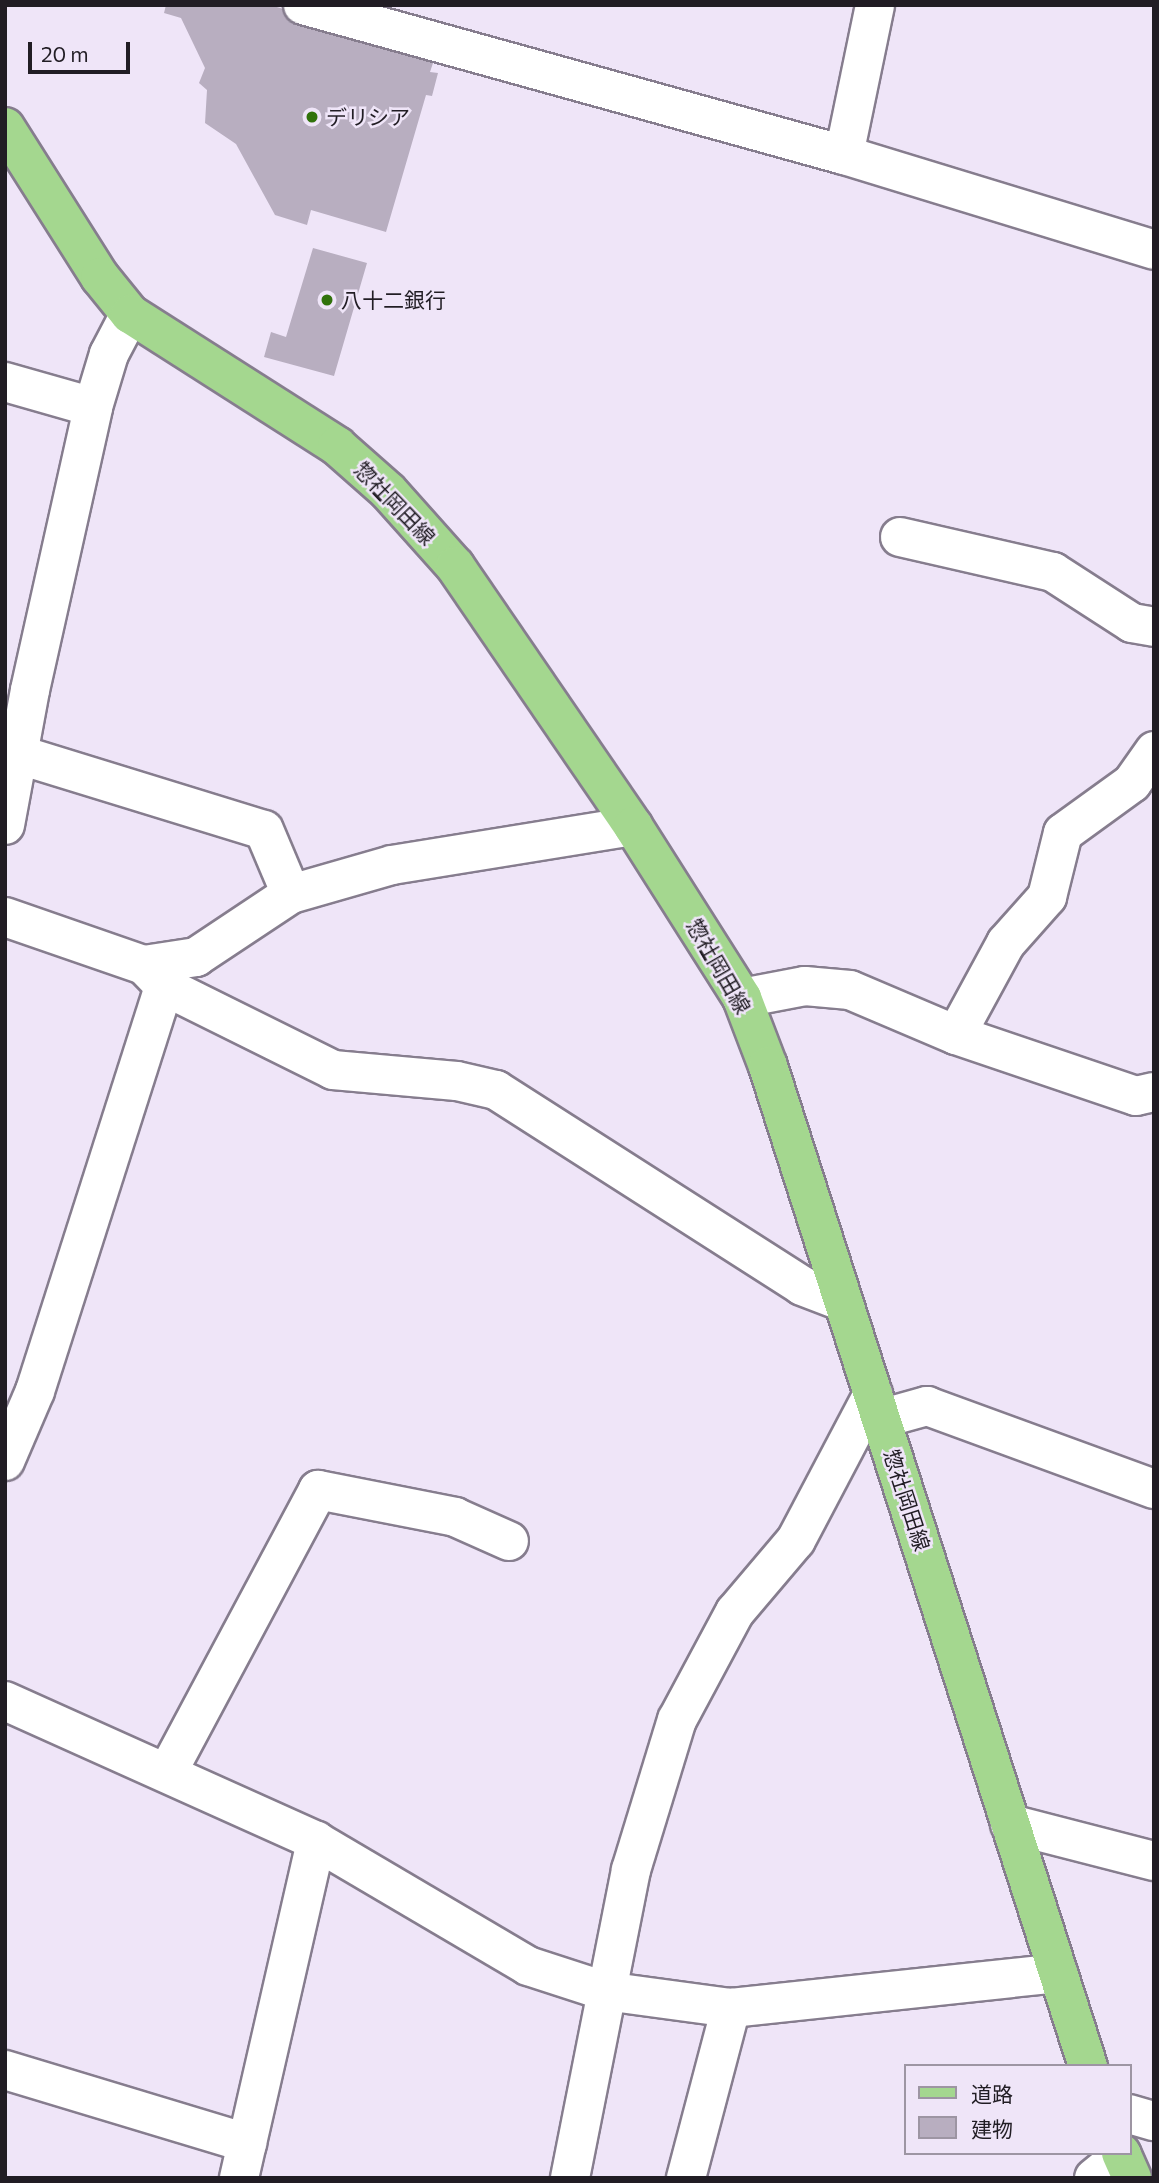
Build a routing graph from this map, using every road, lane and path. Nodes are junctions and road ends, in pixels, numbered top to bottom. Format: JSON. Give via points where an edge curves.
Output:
{"nodes":[{"id":1,"x":303,"y":5,"type":"edge"},
{"id":2,"x":874,"y":5,"type":"edge"},
{"id":3,"x":5,"y":127,"type":"edge"},
{"id":4,"x":844,"y":155,"type":"junction"},
{"id":5,"x":1154,"y":250,"type":"edge"},
{"id":6,"x":130,"y":314,"type":"junction"},
{"id":7,"x":5,"y":382,"type":"edge"},
{"id":8,"x":93,"y":407,"type":"junction"},
{"id":9,"x":900,"y":537,"type":"dead end"},
{"id":10,"x":1154,"y":627,"type":"edge"},
{"id":11,"x":18,"y":687,"type":"edge"},
{"id":12,"x":1154,"y":751,"type":"edge"},
{"id":13,"x":17,"y":754,"type":"junction"},
{"id":14,"x":5,"y":825,"type":"edge"},
{"id":15,"x":634,"y":826,"type":"junction"},
{"id":16,"x":290,"y":894,"type":"junction"},
{"id":17,"x":5,"y":917,"type":"edge"},
{"id":18,"x":154,"y":976,"type":"junction"},
{"id":19,"x":741,"y":998,"type":"junction"},
{"id":20,"x":956,"y":1035,"type":"junction"},
{"id":21,"x":1154,"y":1092,"type":"edge"},
{"id":22,"x":841,"y":1301,"type":"junction"},
{"id":23,"x":877,"y":1406,"type":"junction"},
{"id":24,"x":5,"y":1461,"type":"edge"},
{"id":25,"x":1154,"y":1489,"type":"edge"},
{"id":26,"x":509,"y":1541,"type":"dead end"},
{"id":27,"x":5,"y":1701,"type":"edge"},
{"id":28,"x":167,"y":1773,"type":"junction"},
{"id":29,"x":1010,"y":1824,"type":"junction"},
{"id":30,"x":316,"y":1841,"type":"junction"},
{"id":31,"x":1154,"y":1861,"type":"edge"},
{"id":32,"x":1058,"y":1973,"type":"junction"},
{"id":33,"x":605,"y":1990,"type":"junction"},
{"id":34,"x":730,"y":2008,"type":"junction"},
{"id":35,"x":1087,"y":2064,"type":"edge"},
{"id":36,"x":5,"y":2070,"type":"edge"},
{"id":37,"x":1131,"y":2114,"type":"edge"},
{"id":38,"x":1154,"y":2120,"type":"edge"},
{"id":39,"x":243,"y":2161,"type":"edge"},
{"id":40,"x":570,"y":2178,"type":"edge"},
{"id":41,"x":686,"y":2178,"type":"edge"}],
"edges":[{"from":1,"to":4,"type":"street"},
{"from":2,"to":4,"type":"street"},
{"from":3,"to":6,"type":"main road","name":"惣社岡田線","via":[[100,277]]},
{"from":4,"to":5,"type":"street"},
{"from":6,"to":8,"type":"street","via":[[109,354]]},
{"from":6,"to":15,"type":"main road","name":"惣社岡田線","via":[[337,446],[388,491],[455,566]]},
{"from":7,"to":8,"type":"street"},
{"from":8,"to":11,"type":"street"},
{"from":9,"to":10,"type":"street","via":[[1054,572],[1132,623]]},
{"from":11,"to":13,"type":"street"},
{"from":12,"to":20,"type":"street","via":[[1132,783],[1063,834],[1047,897],[1006,943]]},
{"from":13,"to":14,"type":"street"},
{"from":13,"to":16,"type":"street","via":[[264,831]]},
{"from":15,"to":16,"type":"street","via":[[393,865]]},
{"from":15,"to":19,"type":"main road","name":"惣社岡田線"},
{"from":16,"to":18,"type":"street","via":[[196,957]]},
{"from":17,"to":18,"type":"street"},
{"from":18,"to":22,"type":"street","via":[[333,1070],[457,1081],[496,1090],[802,1286]]},
{"from":18,"to":24,"type":"street","via":[[35,1391]]},
{"from":19,"to":20,"type":"street","via":[[805,986],[850,990]]},
{"from":19,"to":22,"type":"main road","name":"惣社岡田線","via":[[768,1066]]},
{"from":20,"to":21,"type":"street","via":[[1136,1096]]},
{"from":22,"to":23,"type":"main road","name":"惣社岡田線"},
{"from":23,"to":25,"type":"street","via":[[927,1406]]},
{"from":23,"to":29,"type":"main road","name":"惣社岡田線"},
{"from":23,"to":33,"type":"street","via":[[796,1540],[735,1612],[677,1720],[631,1870]]},
{"from":26,"to":28,"type":"street","via":[[455,1517],[318,1490]]},
{"from":27,"to":28,"type":"street"},
{"from":28,"to":30,"type":"street"},
{"from":29,"to":31,"type":"street"},
{"from":29,"to":32,"type":"main road","name":"惣社岡田線"},
{"from":30,"to":33,"type":"street","via":[[528,1966]]},
{"from":30,"to":39,"type":"street"},
{"from":32,"to":34,"type":"street"},
{"from":32,"to":35,"type":"main road","name":"惣社岡田線"},
{"from":33,"to":34,"type":"street"},
{"from":33,"to":40,"type":"street"},
{"from":34,"to":41,"type":"street"},
{"from":36,"to":39,"type":"street"},
{"from":37,"to":38,"type":"street"}]}
